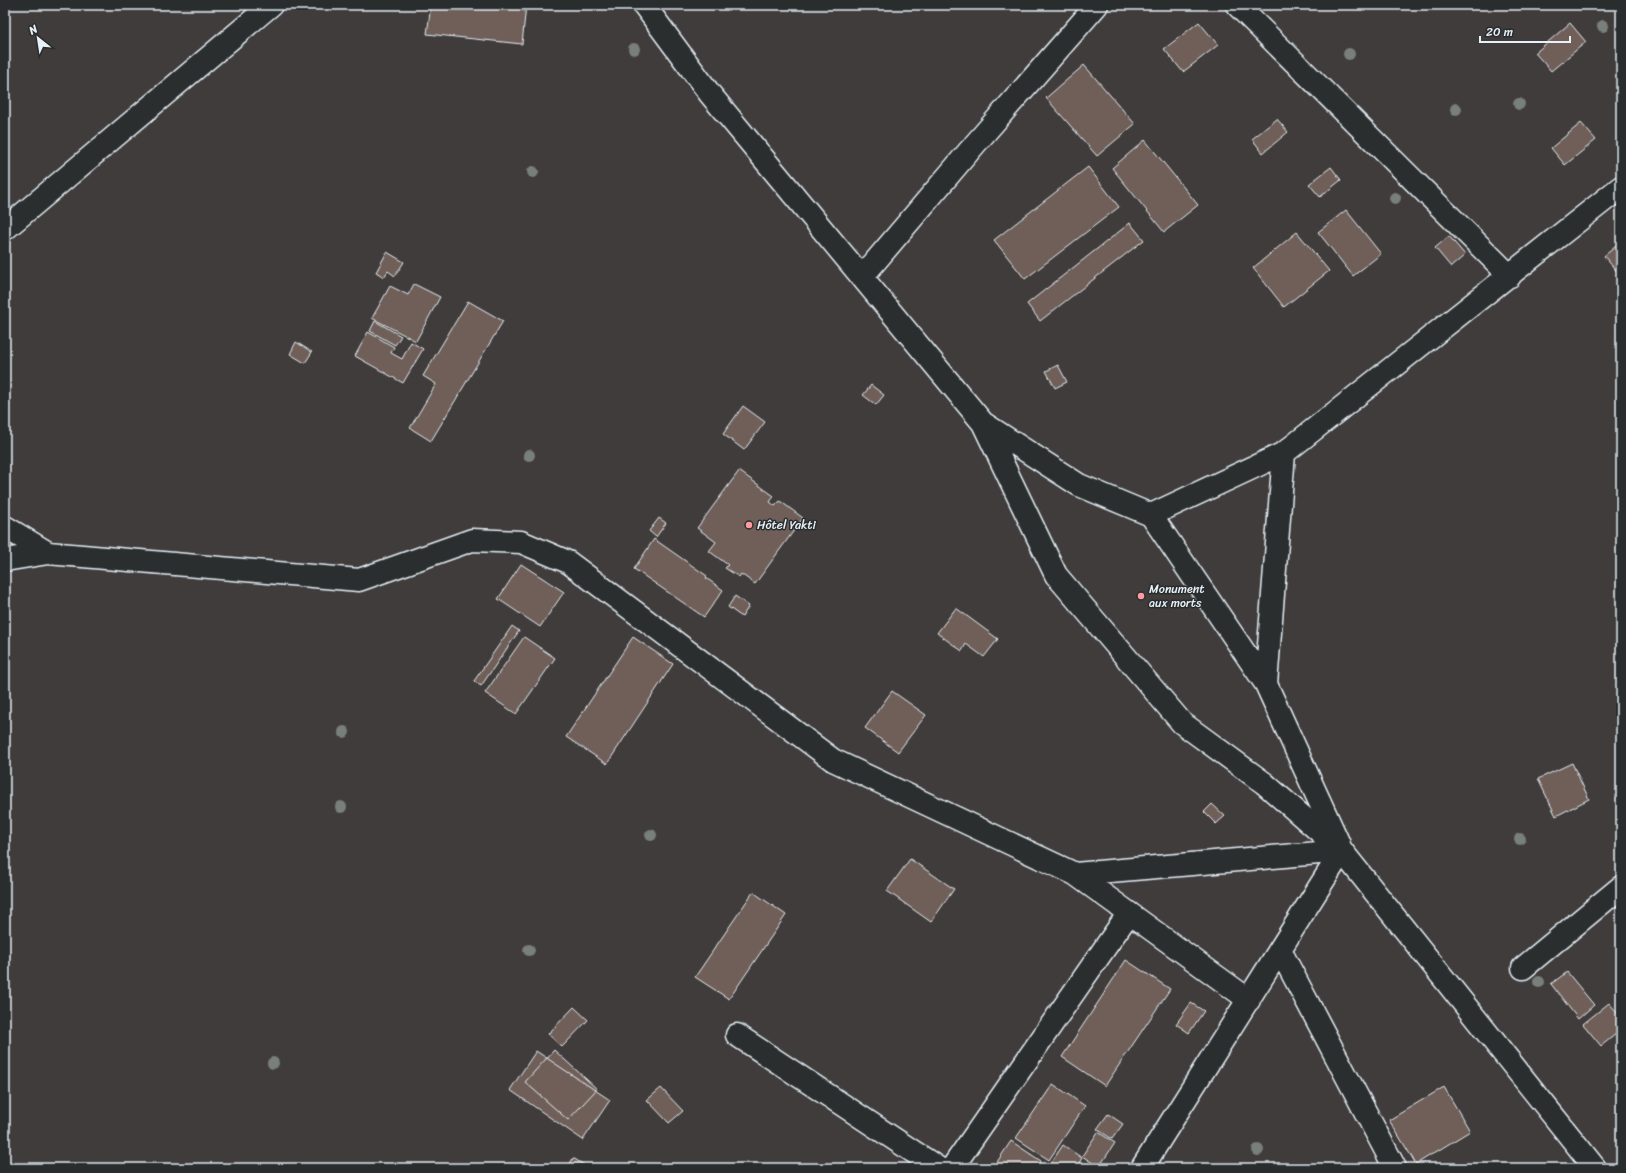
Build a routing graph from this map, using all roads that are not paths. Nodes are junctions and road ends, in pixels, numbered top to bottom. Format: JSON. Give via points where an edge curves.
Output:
{"nodes":[{"id":1,"x":271,"y":5,"type":"edge"},
{"id":2,"x":644,"y":5,"type":"edge"},
{"id":3,"x":1097,"y":5,"type":"edge"},
{"id":4,"x":1237,"y":5,"type":"edge"},
{"id":5,"x":1621,"y":187,"type":"edge"},
{"id":6,"x":5,"y":229,"type":"edge"},
{"id":7,"x":1510,"y":276,"type":"junction"},
{"id":8,"x":862,"y":277,"type":"junction"},
{"id":9,"x":983,"y":423,"type":"junction"},
{"id":10,"x":1284,"y":453,"type":"junction"},
{"id":11,"x":1151,"y":515,"type":"junction"},
{"id":12,"x":5,"y":526,"type":"edge"},
{"id":13,"x":48,"y":553,"type":"junction"},
{"id":14,"x":5,"y":560,"type":"edge"},
{"id":15,"x":1266,"y":684,"type":"junction"},
{"id":16,"x":1342,"y":850,"type":"junction"},
{"id":17,"x":1075,"y":874,"type":"junction"},
{"id":18,"x":1621,"y":887,"type":"edge"},
{"id":19,"x":1129,"y":913,"type":"junction"},
{"id":20,"x":1280,"y":950,"type":"junction"},
{"id":21,"x":1523,"y":968,"type":"dead end"},
{"id":22,"x":1249,"y":1000,"type":"junction"},
{"id":23,"x":737,"y":1035,"type":"dead end"},
{"id":24,"x":938,"y":1168,"type":"edge"},
{"id":25,"x":952,"y":1168,"type":"edge"},
{"id":26,"x":1142,"y":1168,"type":"edge"},
{"id":27,"x":1394,"y":1168,"type":"edge"},
{"id":28,"x":1595,"y":1168,"type":"edge"}],
"edges":[{"from":1,"to":6,"type":"street"},
{"from":2,"to":8,"type":"street","via":[[710,94]]},
{"from":3,"to":8,"type":"street"},
{"from":4,"to":7,"type":"street"},
{"from":5,"to":7,"type":"street"},
{"from":7,"to":10,"type":"street"},
{"from":8,"to":9,"type":"street"},
{"from":9,"to":11,"type":"street","via":[[1079,485]]},
{"from":9,"to":16,"type":"street","via":[[1056,575],[1182,723],[1264,783]]},
{"from":10,"to":11,"type":"street"},
{"from":10,"to":15,"type":"street"},
{"from":11,"to":15,"type":"street"},
{"from":12,"to":13,"type":"street"},
{"from":13,"to":14,"type":"street"},
{"from":13,"to":17,"type":"street","via":[[359,580],[472,540],[521,542],[568,562],[833,760]]},
{"from":15,"to":16,"type":"street"},
{"from":16,"to":17,"type":"street"},
{"from":16,"to":20,"type":"street"},
{"from":16,"to":28,"type":"street"},
{"from":17,"to":19,"type":"street"},
{"from":18,"to":21,"type":"street"},
{"from":19,"to":22,"type":"street"},
{"from":19,"to":25,"type":"street"},
{"from":20,"to":22,"type":"street"},
{"from":20,"to":27,"type":"street"},
{"from":22,"to":26,"type":"street"},
{"from":23,"to":24,"type":"street"}]}
